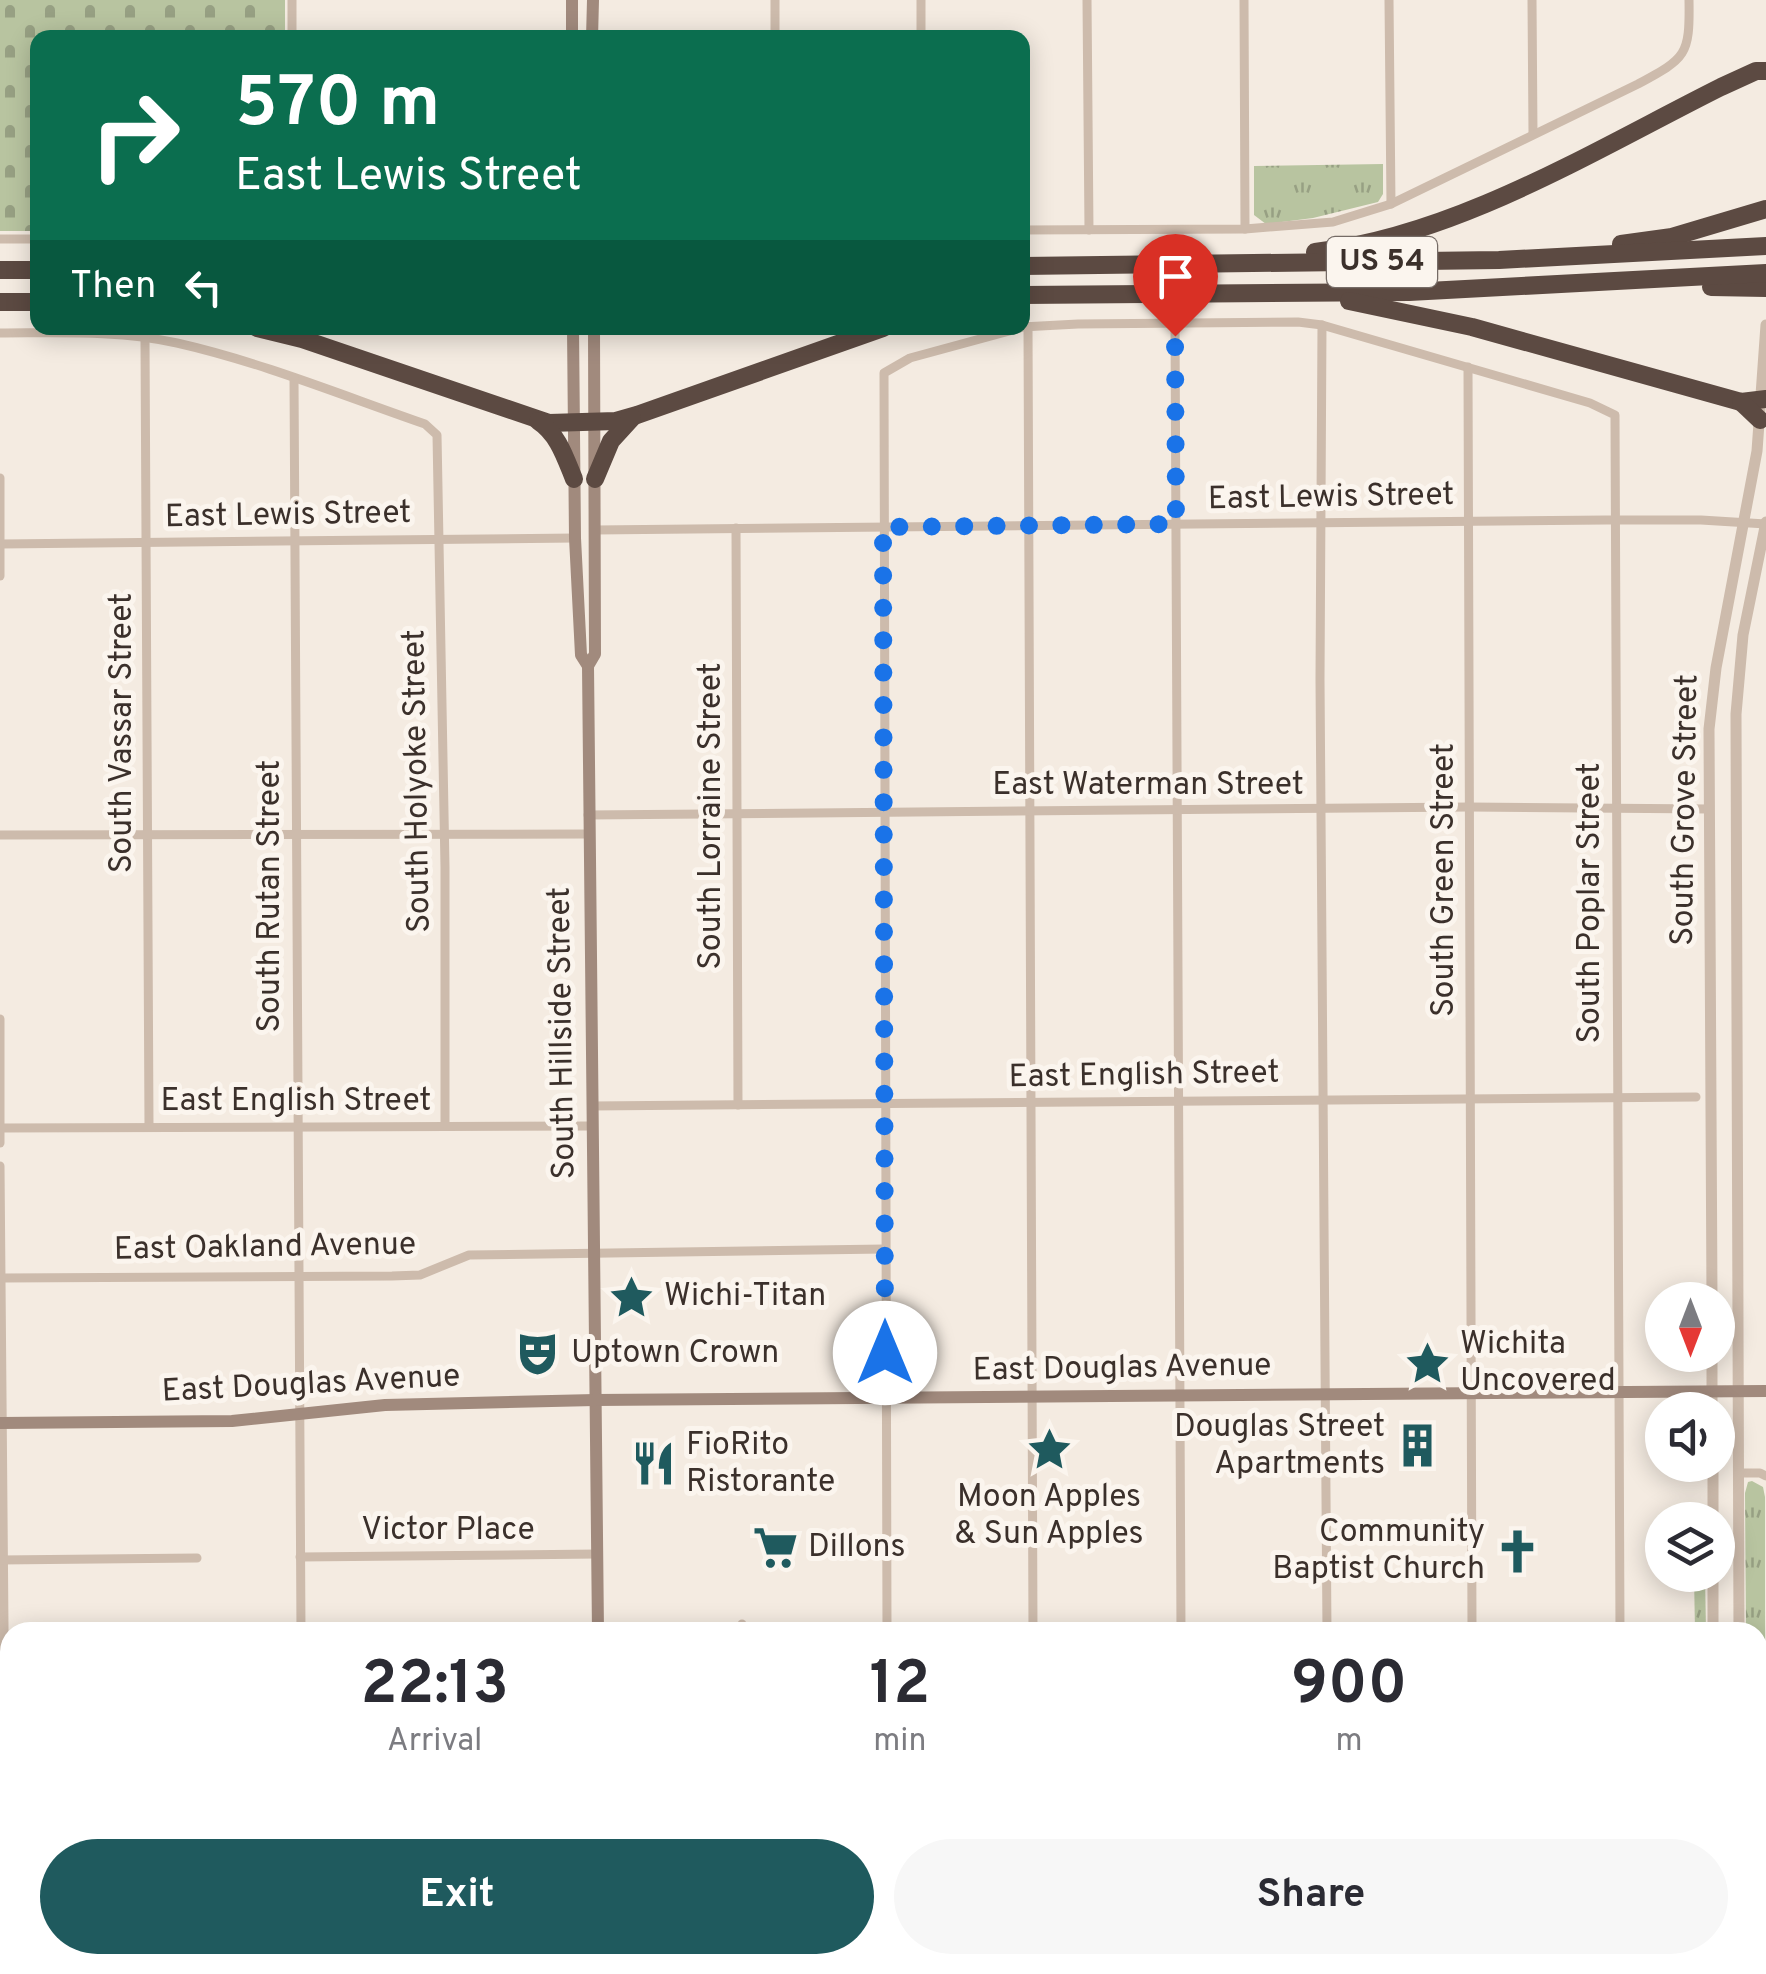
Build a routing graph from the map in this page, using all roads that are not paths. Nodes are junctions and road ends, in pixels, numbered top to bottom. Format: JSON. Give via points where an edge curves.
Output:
{"nodes":[{"id":1,"x":292,"y":0,"type":"edge"},
{"id":2,"x":572,"y":0,"type":"edge"},
{"id":3,"x":592,"y":0,"type":"edge"},
{"id":4,"x":775,"y":0,"type":"edge"},
{"id":5,"x":921,"y":0,"type":"edge"},
{"id":6,"x":1087,"y":0,"type":"edge"},
{"id":7,"x":1244,"y":0,"type":"edge"},
{"id":8,"x":1389,"y":0,"type":"edge"},
{"id":9,"x":1532,"y":0,"type":"edge"},
{"id":10,"x":1690,"y":0,"type":"edge"},
{"id":11,"x":292,"y":30,"type":"edge"},
{"id":12,"x":572,"y":30,"type":"edge"},
{"id":13,"x":592,"y":30,"type":"edge"},
{"id":14,"x":775,"y":30,"type":"edge"},
{"id":15,"x":921,"y":30,"type":"edge"},
{"id":16,"x":1763,"y":68,"type":"edge"},
{"id":17,"x":1533,"y":134,"type":"junction"},
{"id":18,"x":1390,"y":204,"type":"junction"},
{"id":19,"x":1766,"y":209,"type":"edge"},
{"id":20,"x":1245,"y":228,"type":"junction"},
{"id":21,"x":1030,"y":230,"type":"edge"},
{"id":22,"x":1089,"y":230,"type":"junction"},
{"id":23,"x":0,"y":239,"type":"edge"},
{"id":24,"x":30,"y":240,"type":"edge"},
{"id":25,"x":1766,"y":246,"type":"edge"},
{"id":26,"x":1500,"y":260,"type":"junction"},
{"id":27,"x":1236,"y":263,"type":"junction"},
{"id":28,"x":1030,"y":266,"type":"edge"},
{"id":29,"x":0,"y":270,"type":"edge"},
{"id":30,"x":30,"y":270,"type":"edge"},
{"id":31,"x":1766,"y":274,"type":"edge"},
{"id":32,"x":1740,"y":281,"type":"junction"},
{"id":33,"x":1766,"y":288,"type":"edge"},
{"id":34,"x":1274,"y":293,"type":"junction"},
{"id":35,"x":1030,"y":298,"type":"edge"},
{"id":36,"x":0,"y":302,"type":"edge"},
{"id":37,"x":30,"y":302,"type":"edge"},
{"id":38,"x":1175,"y":323,"type":"junction"},
{"id":39,"x":1322,"y":325,"type":"junction"},
{"id":40,"x":1766,"y":325,"type":"edge"},
{"id":41,"x":1030,"y":327,"type":"edge"},
{"id":42,"x":0,"y":333,"type":"edge"},
{"id":43,"x":30,"y":334,"type":"edge"},
{"id":44,"x":48,"y":335,"type":"edge"},
{"id":45,"x":286,"y":335,"type":"edge"},
{"id":46,"x":573,"y":335,"type":"edge"},
{"id":47,"x":594,"y":335,"type":"edge"},
{"id":48,"x":863,"y":335,"type":"edge"},
{"id":49,"x":994,"y":335,"type":"edge"},
{"id":50,"x":1023,"y":335,"type":"edge"},
{"id":51,"x":145,"y":339,"type":"junction"},
{"id":52,"x":1468,"y":367,"type":"junction"},
{"id":53,"x":294,"y":378,"type":"junction"},
{"id":54,"x":1762,"y":407,"type":"edge"},
{"id":55,"x":637,"y":415,"type":"junction"},
{"id":56,"x":533,"y":418,"type":"junction"},
{"id":57,"x":595,"y":420,"type":"junction"},
{"id":58,"x":574,"y":422,"type":"junction"},
{"id":59,"x":0,"y":478,"type":"edge"},
{"id":60,"x":574,"y":479,"type":"junction"},
{"id":61,"x":596,"y":479,"type":"junction"},
{"id":62,"x":0,"y":504,"type":"edge"},
{"id":63,"x":1616,"y":520,"type":"junction"},
{"id":64,"x":1467,"y":522,"type":"junction"},
{"id":65,"x":1321,"y":523,"type":"junction"},
{"id":66,"x":1746,"y":523,"type":"junction"},
{"id":67,"x":1766,"y":523,"type":"edge"},
{"id":68,"x":1176,"y":524,"type":"junction"},
{"id":69,"x":1028,"y":526,"type":"junction"},
{"id":70,"x":883,"y":527,"type":"junction"},
{"id":71,"x":736,"y":528,"type":"junction"},
{"id":72,"x":596,"y":530,"type":"junction"},
{"id":73,"x":576,"y":538,"type":"junction"},
{"id":74,"x":440,"y":540,"type":"junction"},
{"id":75,"x":295,"y":541,"type":"junction"},
{"id":76,"x":147,"y":543,"type":"junction"},
{"id":77,"x":1,"y":544,"type":"edge"},
{"id":78,"x":0,"y":576,"type":"edge"},
{"id":79,"x":588,"y":666,"type":"junction"},
{"id":80,"x":1469,"y":807,"type":"junction"},
{"id":81,"x":1616,"y":808,"type":"junction"},
{"id":82,"x":1709,"y":809,"type":"junction"},
{"id":83,"x":1322,"y":810,"type":"junction"},
{"id":84,"x":1178,"y":811,"type":"junction"},
{"id":85,"x":1030,"y":812,"type":"junction"},
{"id":86,"x":883,"y":814,"type":"junction"},
{"id":87,"x":736,"y":815,"type":"junction"},
{"id":88,"x":588,"y":816,"type":"junction"},
{"id":89,"x":148,"y":834,"type":"junction"},
{"id":90,"x":296,"y":834,"type":"junction"},
{"id":91,"x":444,"y":834,"type":"junction"},
{"id":92,"x":588,"y":834,"type":"junction"},
{"id":93,"x":0,"y":835,"type":"edge"},
{"id":94,"x":0,"y":1019,"type":"edge"},
{"id":95,"x":1616,"y":1096,"type":"junction"},
{"id":96,"x":1696,"y":1097,"type":"dead end"},
{"id":97,"x":1471,"y":1098,"type":"junction"},
{"id":98,"x":1324,"y":1099,"type":"junction"},
{"id":99,"x":1179,"y":1101,"type":"junction"},
{"id":100,"x":1031,"y":1102,"type":"junction"},
{"id":101,"x":884,"y":1103,"type":"junction"},
{"id":102,"x":738,"y":1105,"type":"junction"},
{"id":103,"x":592,"y":1106,"type":"junction"},
{"id":104,"x":296,"y":1126,"type":"junction"},
{"id":105,"x":445,"y":1126,"type":"junction"},
{"id":106,"x":592,"y":1126,"type":"junction"},
{"id":107,"x":149,"y":1127,"type":"junction"},
{"id":108,"x":0,"y":1128,"type":"edge"},
{"id":109,"x":0,"y":1143,"type":"edge"},
{"id":110,"x":0,"y":1166,"type":"edge"},
{"id":111,"x":884,"y":1248,"type":"junction"},
{"id":112,"x":593,"y":1253,"type":"junction"},
{"id":113,"x":297,"y":1275,"type":"junction"},
{"id":114,"x":3,"y":1278,"type":"junction"},
{"id":115,"x":1712,"y":1282,"type":"edge"},
{"id":116,"x":2,"y":1291,"type":"edge"},
{"id":117,"x":1712,"y":1372,"type":"edge"},
{"id":118,"x":1712,"y":1391,"type":"junction"},
{"id":119,"x":1737,"y":1391,"type":"junction"},
{"id":120,"x":1766,"y":1391,"type":"edge"},
{"id":121,"x":1619,"y":1392,"type":"junction"},
{"id":122,"x":1472,"y":1393,"type":"junction"},
{"id":123,"x":1326,"y":1394,"type":"junction"},
{"id":124,"x":1181,"y":1396,"type":"junction"},
{"id":125,"x":1034,"y":1397,"type":"junction"},
{"id":126,"x":885,"y":1398,"type":"junction"},
{"id":127,"x":595,"y":1400,"type":"junction"},
{"id":128,"x":298,"y":1412,"type":"junction"},
{"id":129,"x":2,"y":1423,"type":"edge"},
{"id":130,"x":1738,"y":1473,"type":"junction"},
{"id":131,"x":1766,"y":1476,"type":"edge"},
{"id":132,"x":597,"y":1554,"type":"junction"},
{"id":133,"x":300,"y":1557,"type":"junction"},
{"id":134,"x":198,"y":1558,"type":"dead end"},
{"id":135,"x":2,"y":1560,"type":"edge"},
{"id":136,"x":1713,"y":1592,"type":"edge"},
{"id":137,"x":3,"y":1622,"type":"edge"},
{"id":138,"x":300,"y":1622,"type":"edge"},
{"id":139,"x":598,"y":1622,"type":"edge"},
{"id":140,"x":886,"y":1622,"type":"edge"},
{"id":141,"x":1033,"y":1622,"type":"edge"},
{"id":142,"x":1181,"y":1622,"type":"edge"},
{"id":143,"x":1327,"y":1622,"type":"edge"},
{"id":144,"x":1472,"y":1622,"type":"edge"},
{"id":145,"x":1620,"y":1622,"type":"edge"},
{"id":146,"x":1713,"y":1622,"type":"edge"},
{"id":147,"x":1739,"y":1622,"type":"edge"}],
"edges":[{"from":1,"to":11,"type":"street"},
{"from":2,"to":12,"type":"main road"},
{"from":3,"to":13,"type":"main road"},
{"from":4,"to":14,"type":"street"},
{"from":5,"to":15,"type":"street"},
{"from":6,"to":22,"type":"street"},
{"from":7,"to":20,"type":"street"},
{"from":8,"to":18,"type":"street"},
{"from":9,"to":17,"type":"street"},
{"from":10,"to":17,"type":"street","via":[[1690,37],[1678,60]]},
{"from":16,"to":27,"type":"highway","via":[[1413,233],[1357,248]]},
{"from":17,"to":18,"type":"street"},
{"from":18,"to":20,"type":"street","via":[[1314,225]]},
{"from":19,"to":26,"type":"highway","via":[[1672,237]]},
{"from":20,"to":22,"type":"street"},
{"from":21,"to":22,"type":"street"},
{"from":23,"to":24,"type":"street"},
{"from":25,"to":26,"type":"highway","number":"US 54"},
{"from":26,"to":27,"type":"highway","number":"US 54"},
{"from":27,"to":28,"type":"highway","number":"US 54"},
{"from":29,"to":30,"type":"highway"},
{"from":31,"to":32,"type":"highway"},
{"from":32,"to":33,"type":"highway"},
{"from":32,"to":34,"type":"highway","number":"US 54"},
{"from":34,"to":35,"type":"highway","number":"US 54"},
{"from":34,"to":54,"type":"highway","via":[[1357,302],[1472,327]]},
{"from":36,"to":37,"type":"highway"},
{"from":38,"to":39,"type":"street"},
{"from":38,"to":41,"type":"street"},
{"from":38,"to":68,"type":"street"},
{"from":39,"to":52,"type":"street"},
{"from":39,"to":65,"type":"street"},
{"from":40,"to":54,"type":"street","name":"South Grove Street"},
{"from":42,"to":43,"type":"street"},
{"from":44,"to":51,"type":"street"},
{"from":45,"to":56,"type":"highway"},
{"from":46,"to":58,"type":"main road","name":"South Hillside Street"},
{"from":47,"to":57,"type":"main road","name":"South Hillside Street"},
{"from":48,"to":55,"type":"highway"},
{"from":49,"to":70,"type":"street","via":[[910,358],[884,373]]},
{"from":50,"to":69,"type":"street"},
{"from":51,"to":53,"type":"street"},
{"from":51,"to":76,"type":"street","name":"South Vassar Street"},
{"from":52,"to":63,"type":"street","name":"South Poplar Street","via":[[1615,414]]},
{"from":52,"to":64,"type":"street","name":"South Green Street"},
{"from":53,"to":74,"type":"street","name":"South Holyoke Street","via":[[425,424],[437,435]]},
{"from":53,"to":75,"type":"street","name":"South Rutan Street"},
{"from":54,"to":66,"type":"street","name":"South Grove Street"},
{"from":55,"to":57,"type":"highway"},
{"from":55,"to":61,"type":"highway","via":[[611,441]]},
{"from":56,"to":58,"type":"highway"},
{"from":56,"to":60,"type":"highway","via":[[557,441]]},
{"from":57,"to":58,"type":"highway"},
{"from":57,"to":61,"type":"main road","name":"South Hillside Street"},
{"from":58,"to":60,"type":"main road","name":"South Hillside Street"},
{"from":59,"to":62,"type":"street"},
{"from":60,"to":73,"type":"main road","name":"South Hillside Street"},
{"from":61,"to":72,"type":"main road","name":"South Hillside Street"},
{"from":62,"to":77,"type":"street"},
{"from":63,"to":64,"type":"street","name":"East Lewis Street"},
{"from":63,"to":66,"type":"street","name":"East Lewis Street"},
{"from":63,"to":81,"type":"street","name":"South Poplar Street"},
{"from":64,"to":65,"type":"street","name":"East Lewis Street"},
{"from":64,"to":80,"type":"street","name":"South Green Street"},
{"from":65,"to":68,"type":"street","name":"East Lewis Street"},
{"from":65,"to":83,"type":"street"},
{"from":66,"to":67,"type":"street","name":"East Lewis Street"},
{"from":66,"to":82,"type":"street","name":"South Grove Street","via":[[1712,699]]},
{"from":67,"to":119,"type":"street","name":"South Grove Street","via":[[1743,635],[1736,714]]},
{"from":68,"to":69,"type":"street","name":"East Lewis Street"},
{"from":68,"to":84,"type":"street"},
{"from":69,"to":70,"type":"street","name":"East Lewis Street"},
{"from":69,"to":85,"type":"street"},
{"from":70,"to":71,"type":"street","name":"East Lewis Street"},
{"from":70,"to":86,"type":"street"},
{"from":71,"to":72,"type":"street","name":"East Lewis Street"},
{"from":71,"to":87,"type":"street","name":"South Lorraine Street"},
{"from":72,"to":79,"type":"main road","name":"South Hillside Street","via":[[595,654]]},
{"from":73,"to":74,"type":"street","name":"East Lewis Street"},
{"from":73,"to":79,"type":"main road","name":"South Hillside Street","via":[[581,655]]},
{"from":74,"to":75,"type":"street","name":"East Lewis Street"},
{"from":74,"to":91,"type":"street","name":"South Holyoke Street"},
{"from":75,"to":76,"type":"street","name":"East Lewis Street"},
{"from":75,"to":90,"type":"street","name":"South Rutan Street"},
{"from":76,"to":77,"type":"street","name":"East Lewis Street"},
{"from":76,"to":89,"type":"street","name":"South Vassar Street"},
{"from":77,"to":78,"type":"street"},
{"from":79,"to":88,"type":"main road","name":"South Hillside Street"},
{"from":80,"to":81,"type":"street","name":"East Waterman Street"},
{"from":80,"to":83,"type":"street","name":"East Waterman Street"},
{"from":80,"to":97,"type":"street","name":"South Green Street"},
{"from":81,"to":82,"type":"street","name":"East Waterman Street"},
{"from":81,"to":95,"type":"street","name":"South Poplar Street"},
{"from":82,"to":115,"type":"street","name":"South Grove Street"},
{"from":83,"to":84,"type":"street","name":"East Waterman Street"},
{"from":83,"to":98,"type":"street"},
{"from":84,"to":85,"type":"street","name":"East Waterman Street"},
{"from":84,"to":99,"type":"street"},
{"from":85,"to":86,"type":"street","name":"East Waterman Street"},
{"from":85,"to":100,"type":"street"},
{"from":86,"to":87,"type":"street","name":"East Waterman Street"},
{"from":86,"to":101,"type":"street"},
{"from":87,"to":88,"type":"street","name":"East Waterman Street"},
{"from":87,"to":102,"type":"street","name":"South Lorraine Street"},
{"from":88,"to":92,"type":"main road","name":"South Hillside Street"},
{"from":89,"to":90,"type":"street"},
{"from":89,"to":93,"type":"street"},
{"from":89,"to":107,"type":"street","name":"South Vassar Street"},
{"from":90,"to":91,"type":"street"},
{"from":90,"to":104,"type":"street","name":"South Rutan Street"},
{"from":91,"to":92,"type":"street"},
{"from":91,"to":105,"type":"street","name":"South Holyoke Street"},
{"from":92,"to":103,"type":"main road","name":"South Hillside Street"},
{"from":94,"to":108,"type":"street"},
{"from":95,"to":96,"type":"street","name":"East English Street"},
{"from":95,"to":97,"type":"street","name":"East English Street"},
{"from":95,"to":121,"type":"street","name":"South Poplar Street"},
{"from":97,"to":98,"type":"street","name":"East English Street"},
{"from":97,"to":122,"type":"street","name":"South Green Street"},
{"from":98,"to":99,"type":"street","name":"East English Street"},
{"from":98,"to":123,"type":"street"},
{"from":99,"to":100,"type":"street","name":"East English Street"},
{"from":99,"to":124,"type":"street"},
{"from":100,"to":101,"type":"street","name":"East English Street"},
{"from":100,"to":125,"type":"street"},
{"from":101,"to":102,"type":"street","name":"East English Street"},
{"from":101,"to":111,"type":"street"},
{"from":102,"to":103,"type":"street","name":"East English Street"},
{"from":103,"to":106,"type":"main road","name":"South Hillside Street"},
{"from":104,"to":105,"type":"street","name":"East English Street"},
{"from":104,"to":107,"type":"street","name":"East English Street"},
{"from":104,"to":113,"type":"street","name":"South Rutan Street"},
{"from":105,"to":106,"type":"street","name":"East English Street"},
{"from":106,"to":112,"type":"main road","name":"South Hillside Street"},
{"from":107,"to":108,"type":"street","name":"East English Street"},
{"from":108,"to":109,"type":"street"},
{"from":110,"to":114,"type":"street"},
{"from":111,"to":112,"type":"street","name":"East Oakland Avenue"},
{"from":111,"to":126,"type":"street"},
{"from":112,"to":113,"type":"street","name":"East Oakland Avenue","via":[[469,1254],[420,1275]]},
{"from":112,"to":127,"type":"main road","name":"South Hillside Street"},
{"from":113,"to":114,"type":"street","name":"East Oakland Avenue"},
{"from":113,"to":128,"type":"street","name":"South Rutan Street"},
{"from":114,"to":116,"type":"street"},
{"from":116,"to":129,"type":"street"},
{"from":117,"to":118,"type":"street"},
{"from":118,"to":119,"type":"main road","name":"East Douglas Avenue"},
{"from":118,"to":121,"type":"main road","name":"East Douglas Avenue"},
{"from":119,"to":120,"type":"main road","name":"East Douglas Avenue"},
{"from":119,"to":130,"type":"street","name":"South Grove Street"},
{"from":121,"to":122,"type":"main road","name":"East Douglas Avenue"},
{"from":121,"to":145,"type":"street","name":"South Poplar Street"},
{"from":122,"to":123,"type":"main road","name":"East Douglas Avenue"},
{"from":122,"to":144,"type":"street","name":"South Green Street"},
{"from":123,"to":124,"type":"main road","name":"East Douglas Avenue"},
{"from":123,"to":143,"type":"street"},
{"from":124,"to":125,"type":"main road","name":"East Douglas Avenue"},
{"from":124,"to":142,"type":"street"},
{"from":125,"to":126,"type":"main road","name":"East Douglas Avenue"},
{"from":125,"to":141,"type":"street"},
{"from":126,"to":127,"type":"main road","name":"East Douglas Avenue"},
{"from":126,"to":140,"type":"street"},
{"from":127,"to":128,"type":"main road","name":"East Douglas Avenue"},
{"from":127,"to":132,"type":"main road","name":"South Hillside Street"},
{"from":128,"to":129,"type":"main road","name":"East Douglas Avenue","via":[[232,1421]]},
{"from":128,"to":133,"type":"street","name":"South Rutan Street"},
{"from":129,"to":135,"type":"street"},
{"from":130,"to":131,"type":"street"},
{"from":130,"to":147,"type":"street","name":"South Grove Street"},
{"from":132,"to":133,"type":"street","name":"Victor Place"},
{"from":132,"to":139,"type":"main road","name":"South Hillside Street"},
{"from":133,"to":138,"type":"street","name":"South Rutan Street"},
{"from":134,"to":135,"type":"street"},
{"from":135,"to":137,"type":"street"},
{"from":136,"to":146,"type":"street"}]}
